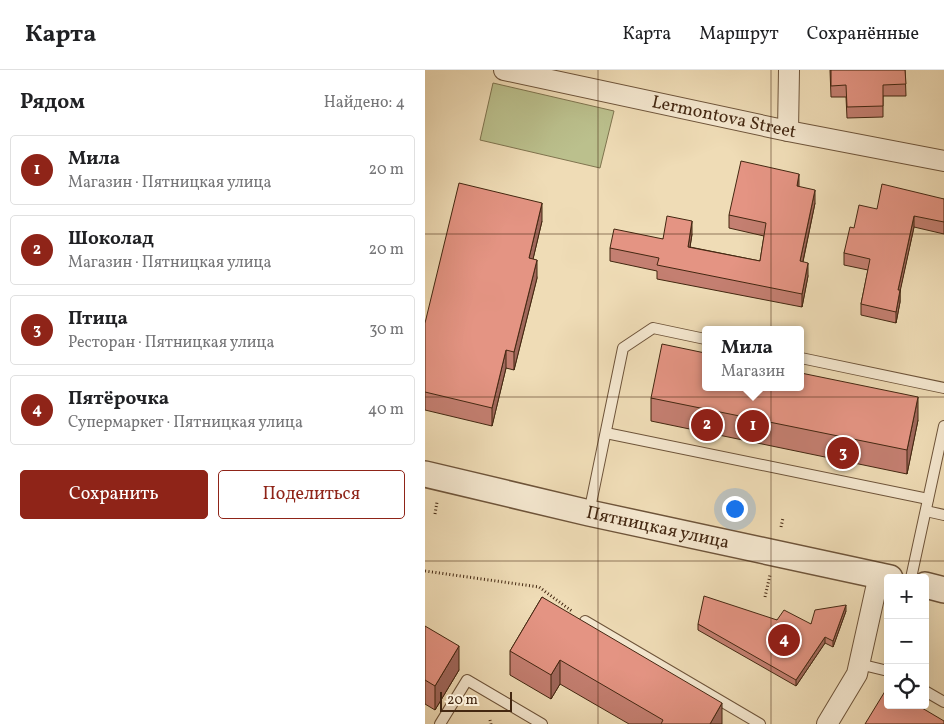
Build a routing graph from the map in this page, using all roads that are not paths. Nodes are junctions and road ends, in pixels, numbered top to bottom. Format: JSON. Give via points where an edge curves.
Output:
{"nodes":[{"id":1,"x":504,"y":70,"type":"edge"},
{"id":2,"x":789,"y":70,"type":"edge"},
{"id":3,"x":788,"y":131,"type":"junction"},
{"id":4,"x":944,"y":161,"type":"edge"},
{"id":5,"x":702,"y":338,"type":"edge"},
{"id":6,"x":804,"y":359,"type":"edge"},
{"id":7,"x":944,"y":388,"type":"edge"},
{"id":8,"x":944,"y":426,"type":"edge"},
{"id":9,"x":606,"y":433,"type":"junction"},
{"id":10,"x":425,"y":474,"type":"edge"},
{"id":11,"x":928,"y":499,"type":"junction"},
{"id":12,"x":926,"y":511,"type":"junction"},
{"id":13,"x":589,"y":513,"type":"junction"},
{"id":14,"x":944,"y":515,"type":"edge"},
{"id":15,"x":912,"y":574,"type":"edge"},
{"id":16,"x":884,"y":576,"type":"edge"},
{"id":17,"x":929,"y":587,"type":"edge"},
{"id":18,"x":944,"y":590,"type":"edge"},
{"id":19,"x":585,"y":621,"type":"edge"},
{"id":20,"x":859,"y":664,"type":"junction"},
{"id":21,"x":884,"y":670,"type":"edge"},
{"id":22,"x":929,"y":693,"type":"edge"},
{"id":23,"x":944,"y":702,"type":"edge"},
{"id":24,"x":441,"y":724,"type":"edge"},
{"id":25,"x":542,"y":724,"type":"edge"},
{"id":26,"x":760,"y":724,"type":"edge"},
{"id":27,"x":827,"y":724,"type":"edge"}],
"edges":[{"from":1,"to":3,"type":"street","name":"Lermontova Street"},
{"from":2,"to":3,"type":"street"},
{"from":3,"to":4,"type":"street","name":"Lermontova Street"},
{"from":5,"to":9,"type":"lane","via":[[653,328],[623,348]]},
{"from":6,"to":7,"type":"lane"},
{"from":8,"to":11,"type":"lane"},
{"from":9,"to":11,"type":"lane"},
{"from":9,"to":13,"type":"lane"},
{"from":10,"to":13,"type":"street","name":"Пятницкая улица"},
{"from":11,"to":12,"type":"lane"},
{"from":12,"to":14,"type":"lane"},
{"from":12,"to":15,"type":"lane"},
{"from":13,"to":16,"type":"street","name":"Пятницкая улица"},
{"from":16,"to":20,"type":"street"},
{"from":17,"to":18,"type":"street"},
{"from":19,"to":26,"type":"lane"},
{"from":20,"to":21,"type":"lane"},
{"from":20,"to":27,"type":"street","via":[[857,674]]},
{"from":22,"to":23,"type":"lane"},
{"from":24,"to":25,"type":"lane","via":[[467,680]]}]}
